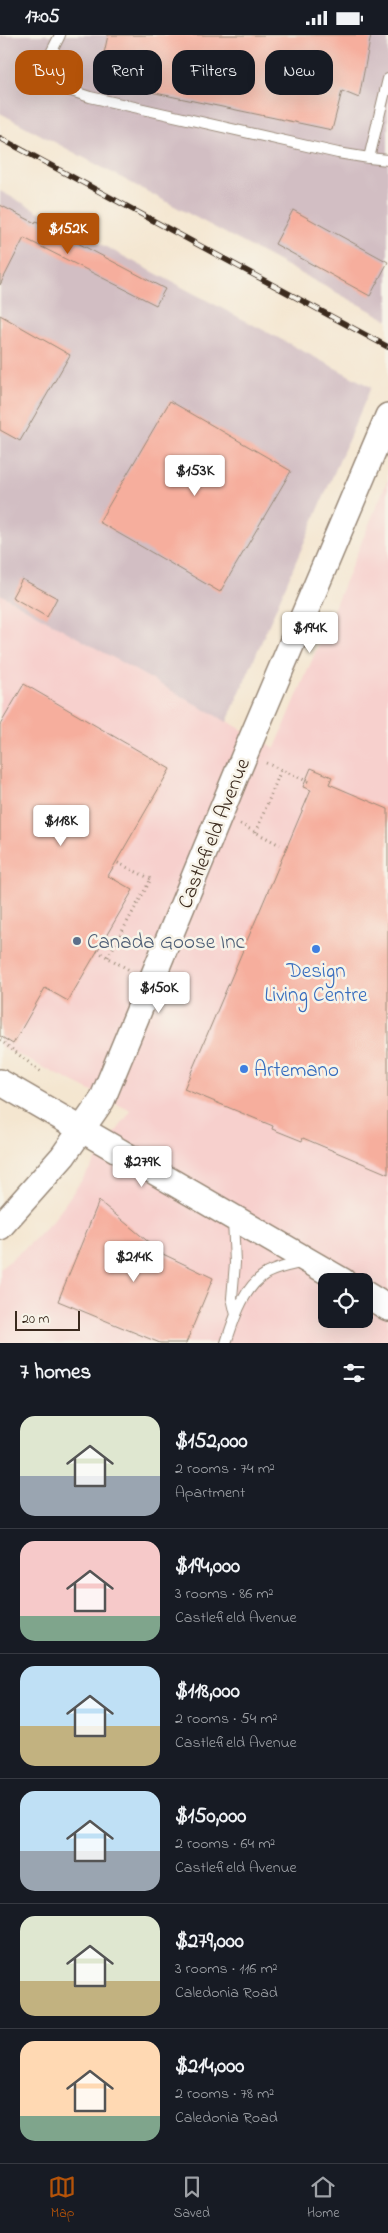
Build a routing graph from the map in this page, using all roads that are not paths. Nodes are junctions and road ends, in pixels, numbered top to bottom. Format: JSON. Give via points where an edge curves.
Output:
{"nodes":[{"id":1,"x":60,"y":35,"type":"edge"},
{"id":2,"x":388,"y":79,"type":"edge"},
{"id":3,"x":369,"y":158,"type":"junction"},
{"id":4,"x":388,"y":160,"type":"edge"},
{"id":5,"x":388,"y":416,"type":"edge"},
{"id":6,"x":0,"y":1082,"type":"edge"},
{"id":7,"x":83,"y":1131,"type":"junction"},
{"id":8,"x":233,"y":1218,"type":"junction"},
{"id":9,"x":0,"y":1227,"type":"edge"},
{"id":10,"x":306,"y":1261,"type":"junction"},
{"id":11,"x":328,"y":1273,"type":"edge"},
{"id":12,"x":373,"y":1299,"type":"edge"},
{"id":13,"x":388,"y":1308,"type":"edge"},
{"id":14,"x":236,"y":1315,"type":"junction"},
{"id":15,"x":226,"y":1343,"type":"edge"}],
"edges":[{"from":1,"to":3,"type":"lane","via":[[42,71],[53,85],[90,97]]},
{"from":2,"to":3,"type":"lane"},
{"from":3,"to":4,"type":"lane"},
{"from":5,"to":7,"type":"street","name":"Castlefield Avenue","via":[[102,1100]]},
{"from":6,"to":7,"type":"street"},
{"from":7,"to":8,"type":"street"},
{"from":7,"to":9,"type":"street","name":"Castlefield Avenue"},
{"from":8,"to":10,"type":"street"},
{"from":8,"to":14,"type":"lane","via":[[235,1263],[232,1298]]},
{"from":10,"to":11,"type":"street"},
{"from":10,"to":14,"type":"lane","via":[[266,1273],[252,1285]]},
{"from":12,"to":13,"type":"street"},
{"from":14,"to":15,"type":"lane"}]}
